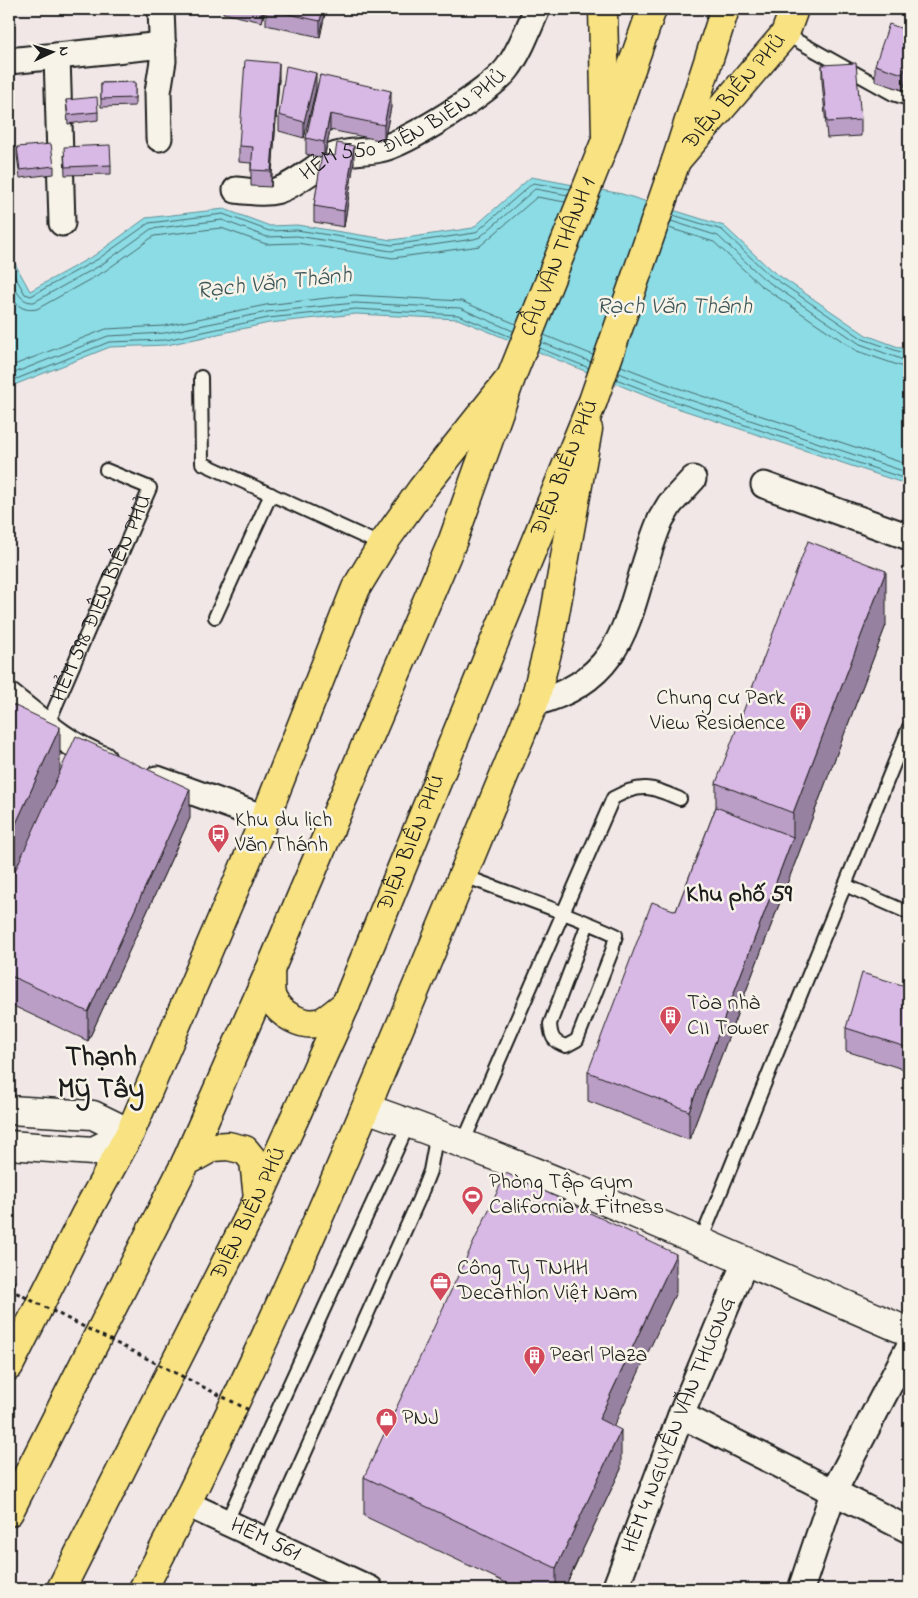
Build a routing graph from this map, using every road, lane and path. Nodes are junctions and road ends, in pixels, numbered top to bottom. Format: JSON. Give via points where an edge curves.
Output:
{"nodes":[{"id":1,"x":161,"y":9,"type":"edge"},
{"id":2,"x":537,"y":9,"type":"edge"},
{"id":3,"x":603,"y":9,"type":"edge"},
{"id":4,"x":652,"y":9,"type":"edge"},
{"id":5,"x":725,"y":9,"type":"edge"},
{"id":6,"x":794,"y":9,"type":"edge"},
{"id":7,"x":785,"y":34,"type":"junction"},
{"id":8,"x":163,"y":45,"type":"junction"},
{"id":9,"x":57,"y":56,"type":"junction"},
{"id":10,"x":9,"y":61,"type":"edge"},
{"id":11,"x":909,"y":99,"type":"edge"},
{"id":12,"x":159,"y":138,"type":"dead end"},
{"id":13,"x":606,"y":140,"type":"junction"},
{"id":14,"x":676,"y":162,"type":"junction"},
{"id":15,"x":236,"y":190,"type":"dead end"},
{"id":16,"x":62,"y":223,"type":"dead end"},
{"id":17,"x":512,"y":375,"type":"junction"},
{"id":18,"x":201,"y":377,"type":"dead end"},
{"id":19,"x":593,"y":401,"type":"junction"},
{"id":20,"x":106,"y":470,"type":"dead end"},
{"id":21,"x":694,"y":479,"type":"dead end"},
{"id":22,"x":764,"y":485,"type":"dead end"},
{"id":23,"x":271,"y":494,"type":"junction"},
{"id":24,"x":909,"y":537,"type":"edge"},
{"id":25,"x":382,"y":545,"type":"junction"},
{"id":26,"x":215,"y":616,"type":"dead end"},
{"id":27,"x":9,"y":696,"type":"edge"},
{"id":28,"x":534,"y":703,"type":"junction"},
{"id":29,"x":47,"y":726,"type":"junction"},
{"id":30,"x":909,"y":728,"type":"edge"},
{"id":31,"x":680,"y":798,"type":"dead end"},
{"id":32,"x":265,"y":818,"type":"junction"},
{"id":33,"x":462,"y":876,"type":"junction"},
{"id":34,"x":845,"y":885,"type":"junction"},
{"id":35,"x":909,"y":913,"type":"edge"},
{"id":36,"x":562,"y":914,"type":"junction"},
{"id":37,"x":588,"y":923,"type":"junction"},
{"id":38,"x":270,"y":970,"type":"junction"},
{"id":39,"x":346,"y":1004,"type":"junction"},
{"id":40,"x":366,"y":1108,"type":"junction"},
{"id":41,"x":9,"y":1110,"type":"edge"},
{"id":42,"x":409,"y":1123,"type":"junction"},
{"id":43,"x":437,"y":1133,"type":"junction"},
{"id":44,"x":130,"y":1134,"type":"junction"},
{"id":45,"x":464,"y":1143,"type":"junction"},
{"id":46,"x":9,"y":1145,"type":"edge"},
{"id":47,"x":186,"y":1162,"type":"junction"},
{"id":48,"x":258,"y":1199,"type":"junction"},
{"id":49,"x":700,"y":1243,"type":"junction"},
{"id":50,"x":745,"y":1262,"type":"junction"},
{"id":51,"x":10,"y":1289,"type":"edge"},
{"id":52,"x":9,"y":1299,"type":"edge"},
{"id":53,"x":909,"y":1332,"type":"edge"},
{"id":54,"x":909,"y":1347,"type":"edge"},
{"id":55,"x":9,"y":1366,"type":"edge"},
{"id":56,"x":251,"y":1411,"type":"dead end"},
{"id":57,"x":681,"y":1415,"type":"junction"},
{"id":58,"x":833,"y":1493,"type":"junction"},
{"id":59,"x":187,"y":1504,"type":"junction"},
{"id":60,"x":9,"y":1512,"type":"edge"},
{"id":61,"x":226,"y":1523,"type":"junction"},
{"id":62,"x":909,"y":1530,"type":"edge"},
{"id":63,"x":265,"y":1542,"type":"junction"},
{"id":64,"x":60,"y":1589,"type":"edge"},
{"id":65,"x":143,"y":1589,"type":"edge"},
{"id":66,"x":370,"y":1589,"type":"edge"},
{"id":67,"x":615,"y":1589,"type":"edge"},
{"id":68,"x":801,"y":1589,"type":"edge"}],
"edges":[{"from":1,"to":8,"type":"street"},
{"from":2,"to":15,"type":"street","name":"HẺM 550 ĐIỆN BIÊN PHỦ","via":[[515,56],[491,86],[405,141],[379,150],[330,157],[286,188],[268,194]]},
{"from":3,"to":13,"type":"main road"},
{"from":4,"to":13,"type":"main road"},
{"from":5,"to":14,"type":"main road","name":"ĐIỆN BIÊN PHỦ"},
{"from":6,"to":7,"type":"main road","name":"ĐIỆN BIÊN PHỦ"},
{"from":7,"to":11,"type":"lane","via":[[893,94]]},
{"from":7,"to":14,"type":"main road","name":"ĐIỆN BIÊN PHỦ"},
{"from":8,"to":9,"type":"street"},
{"from":8,"to":12,"type":"street","via":[[158,92]]},
{"from":9,"to":10,"type":"street"},
{"from":9,"to":16,"type":"street"},
{"from":13,"to":17,"type":"main road","name":"CẦU VĂN THÁNH 1"},
{"from":14,"to":19,"type":"main road"},
{"from":17,"to":25,"type":"main road"},
{"from":17,"to":38,"type":"main road","via":[[454,540]]},
{"from":18,"to":23,"type":"lane","via":[[202,463]]},
{"from":19,"to":28,"type":"main road","name":"ĐIỆN BIÊN PHỦ","via":[[550,641]]},
{"from":19,"to":39,"type":"main road","name":"ĐIỆN BIÊN PHỦ"},
{"from":20,"to":29,"type":"lane","name":"HẺM 598 ĐIỆN BIÊN PHỦ","via":[[150,488]]},
{"from":21,"to":28,"type":"street","via":[[670,504],[661,519],[626,629],[616,648],[603,665],[571,690]]},
{"from":22,"to":24,"type":"street"},
{"from":23,"to":25,"type":"lane"},
{"from":23,"to":26,"type":"lane"},
{"from":25,"to":32,"type":"main road","via":[[356,588]]},
{"from":27,"to":29,"type":"street","name":"HẺM 598 ĐIỆN BIÊN PHỦ"},
{"from":28,"to":33,"type":"main road","name":"ĐIỆN BIÊN PHỦ"},
{"from":29,"to":32,"type":"street","name":"HẺM 598 ĐIỆN BIÊN PHỦ","via":[[92,754]]},
{"from":30,"to":34,"type":"lane"},
{"from":31,"to":36,"type":"lane","via":[[651,787],[626,791],[614,798]]},
{"from":32,"to":44,"type":"main road"},
{"from":33,"to":36,"type":"lane"},
{"from":33,"to":40,"type":"main road","name":"ĐIỆN BIÊN PHỦ"},
{"from":34,"to":35,"type":"lane"},
{"from":34,"to":49,"type":"lane"},
{"from":36,"to":37,"type":"lane"},
{"from":36,"to":45,"type":"lane"},
{"from":37,"to":37,"type":"lane","via":[[616,935],[577,1040],[566,1046],[558,1044],[551,1036],[550,1024]]},
{"from":38,"to":39,"type":"main road","via":[[272,997],[291,1018],[307,1024],[321,1022]]},
{"from":38,"to":47,"type":"main road"},
{"from":39,"to":48,"type":"main road","name":"ĐIỆN BIÊN PHỦ"},
{"from":40,"to":42,"type":"street"},
{"from":40,"to":59,"type":"main road","name":"ĐIỆN BIÊN PHỦ","via":[[261,1347]]},
{"from":41,"to":44,"type":"street","via":[[93,1115]]},
{"from":42,"to":43,"type":"street"},
{"from":42,"to":61,"type":"lane"},
{"from":43,"to":45,"type":"street"},
{"from":43,"to":63,"type":"lane","via":[[430,1171],[419,1199]]},
{"from":44,"to":46,"type":"street","via":[[93,1150]]},
{"from":44,"to":55,"type":"main road"},
{"from":45,"to":49,"type":"street"},
{"from":47,"to":48,"type":"main road","via":[[213,1147],[245,1150],[254,1161]]},
{"from":47,"to":60,"type":"main road"},
{"from":48,"to":64,"type":"main road","name":"ĐIỆN BIÊN PHỦ"},
{"from":49,"to":50,"type":"street"},
{"from":50,"to":53,"type":"street"},
{"from":50,"to":57,"type":"street","name":"HẺM 4 NGUYỄN VĂN THƯƠNG"},
{"from":51,"to":52,"type":"path"},
{"from":51,"to":56,"type":"path","bridge":true},
{"from":54,"to":58,"type":"street"},
{"from":57,"to":58,"type":"street"},
{"from":57,"to":67,"type":"street","name":"HẺM 4 NGUYỄN VĂN THƯƠNG"},
{"from":58,"to":62,"type":"street"},
{"from":58,"to":68,"type":"street"},
{"from":59,"to":61,"type":"street","name":"HẺM 561"},
{"from":59,"to":65,"type":"main road","name":"ĐIỆN BIÊN PHỦ"},
{"from":61,"to":63,"type":"street","name":"HẺM 561"},
{"from":63,"to":66,"type":"street","name":"HẺM 561"}]}
